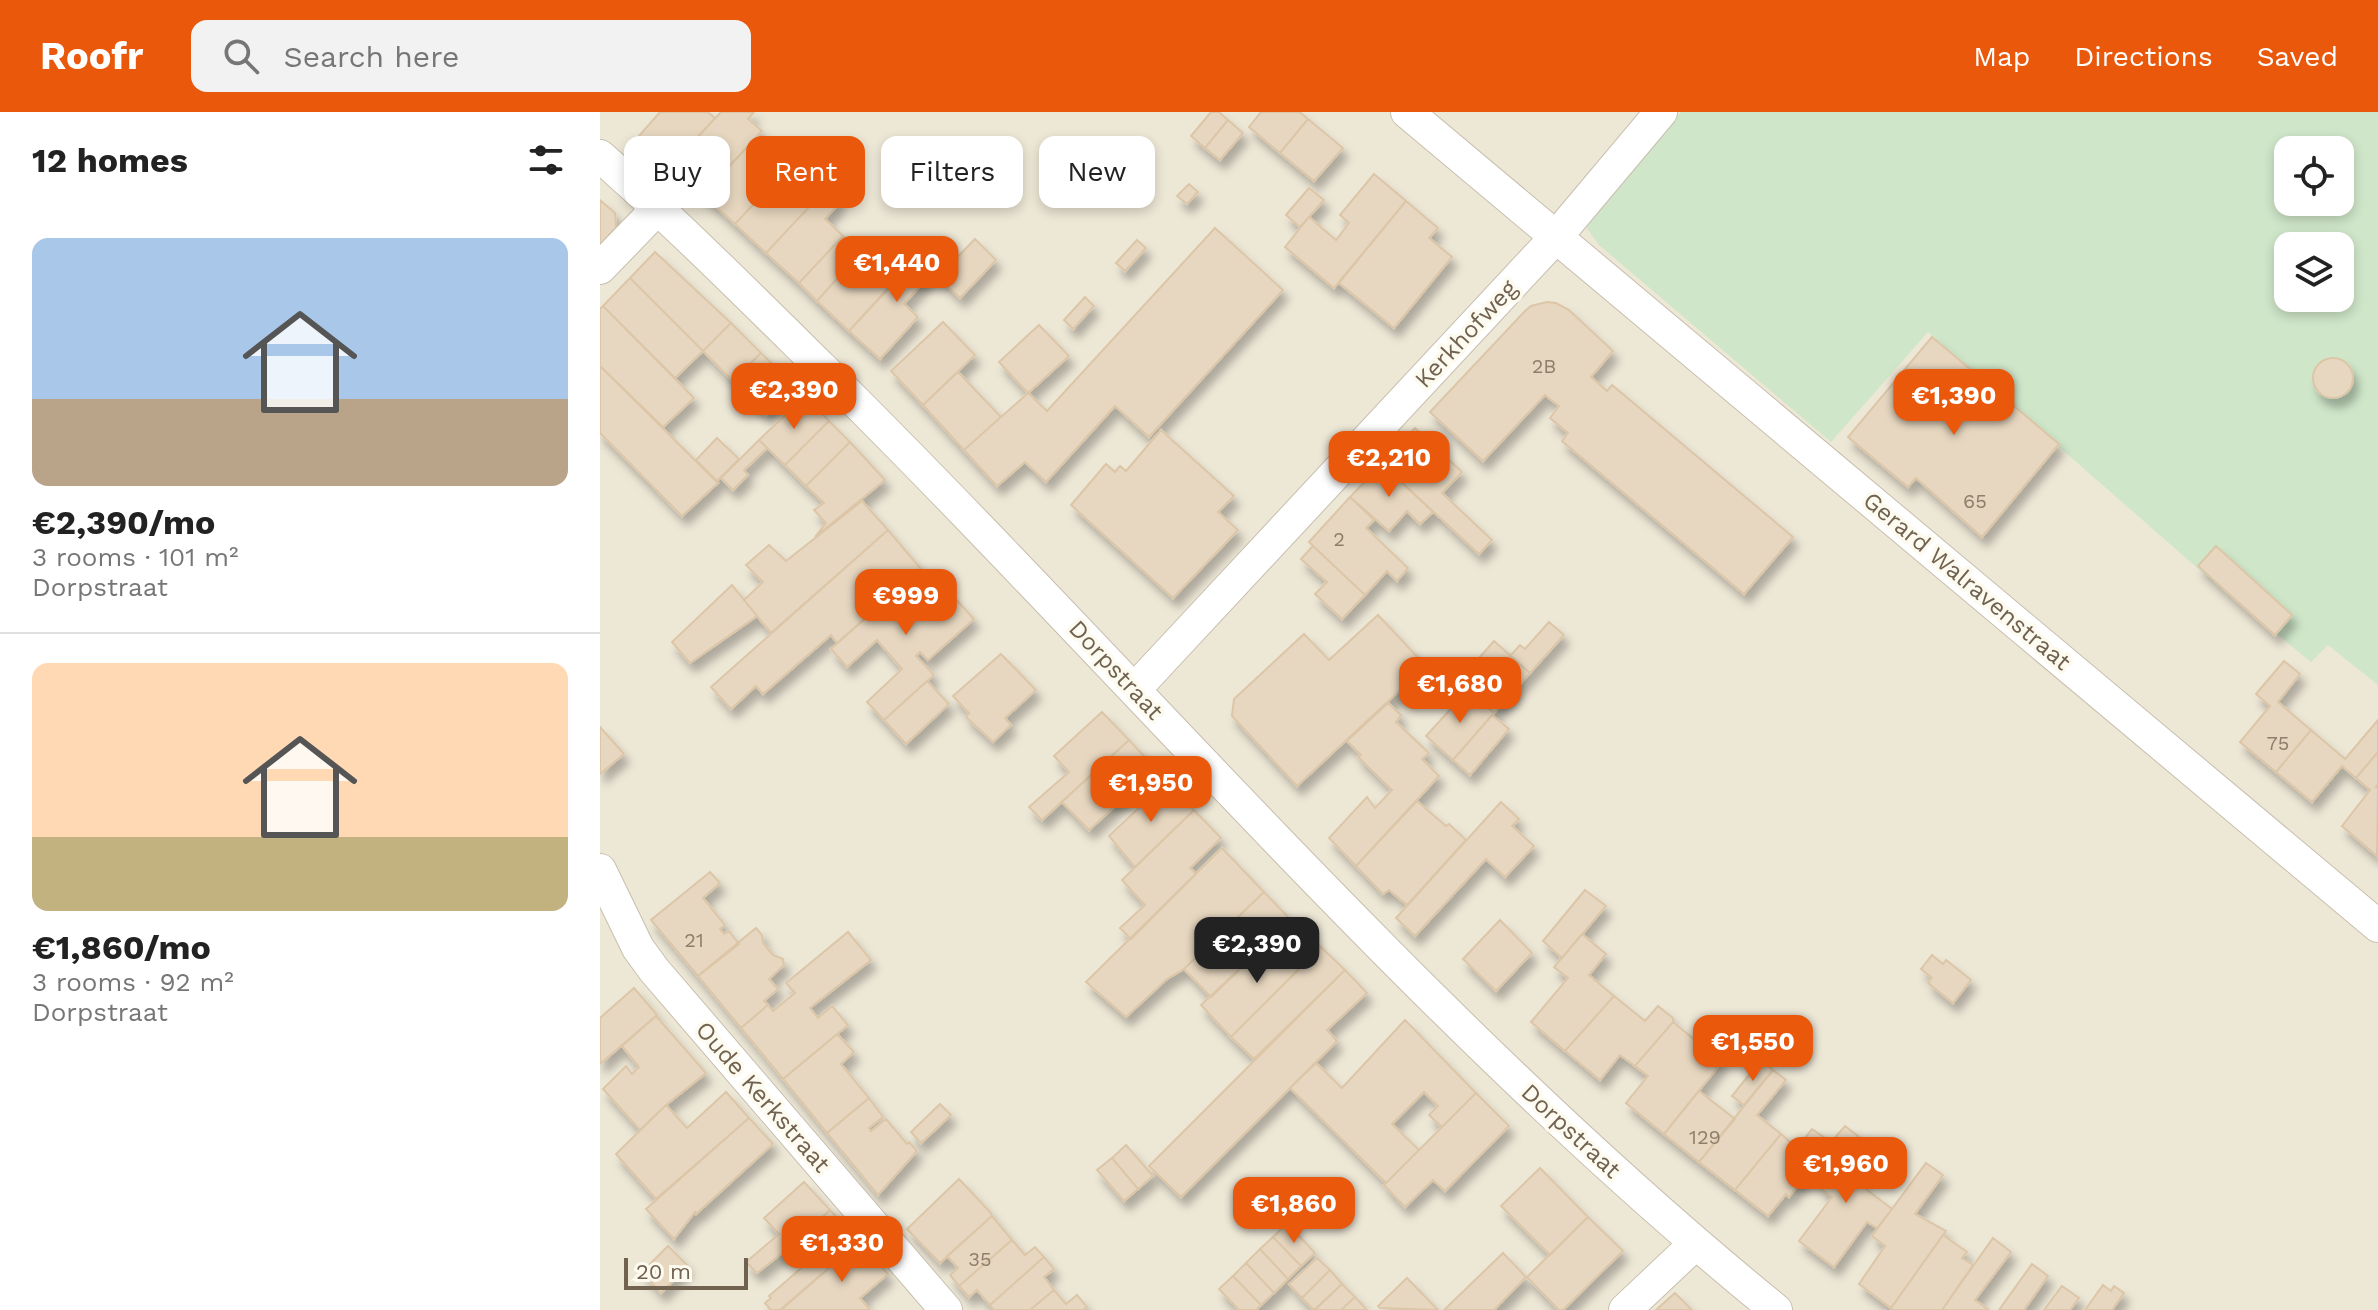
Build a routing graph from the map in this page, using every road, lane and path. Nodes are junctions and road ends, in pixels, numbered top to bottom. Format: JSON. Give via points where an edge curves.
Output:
{"nodes":[{"id":1,"x":1407,"y":112,"type":"edge"},
{"id":2,"x":1661,"y":112,"type":"edge"},
{"id":3,"x":600,"y":156,"type":"edge"},
{"id":4,"x":624,"y":178,"type":"edge"},
{"id":5,"x":658,"y":208,"type":"joint"},
{"id":6,"x":1556,"y":237,"type":"junction"},
{"id":7,"x":600,"y":268,"type":"edge"},
{"id":8,"x":1134,"y":690,"type":"junction"},
{"id":9,"x":600,"y":870,"type":"edge"},
{"id":10,"x":2378,"y":926,"type":"edge"},
{"id":11,"x":1695,"y":1244,"type":"junction"},
{"id":12,"x":946,"y":1310,"type":"edge"},
{"id":13,"x":1625,"y":1310,"type":"edge"},
{"id":14,"x":1776,"y":1310,"type":"edge"}],
"edges":[{"from":1,"to":6,"type":"street","name":"Gerard Walravenstraat"},
{"from":2,"to":6,"type":"street","name":"Kerkhofweg"},
{"from":3,"to":4,"type":"street","name":"Dorpstraat"},
{"from":5,"to":7,"type":"street"},
{"from":5,"to":8,"type":"street","name":"Dorpstraat","via":[[946,491]]},
{"from":6,"to":8,"type":"street","name":"Kerkhofweg"},
{"from":6,"to":10,"type":"street","name":"Gerard Walravenstraat"},
{"from":8,"to":11,"type":"street","name":"Dorpstraat","via":[[1468,1034]]},
{"from":9,"to":12,"type":"street","name":"Oude Kerkstraat","via":[[654,970]]},
{"from":11,"to":13,"type":"street"},
{"from":11,"to":14,"type":"street","name":"Dorpstraat"}]}
